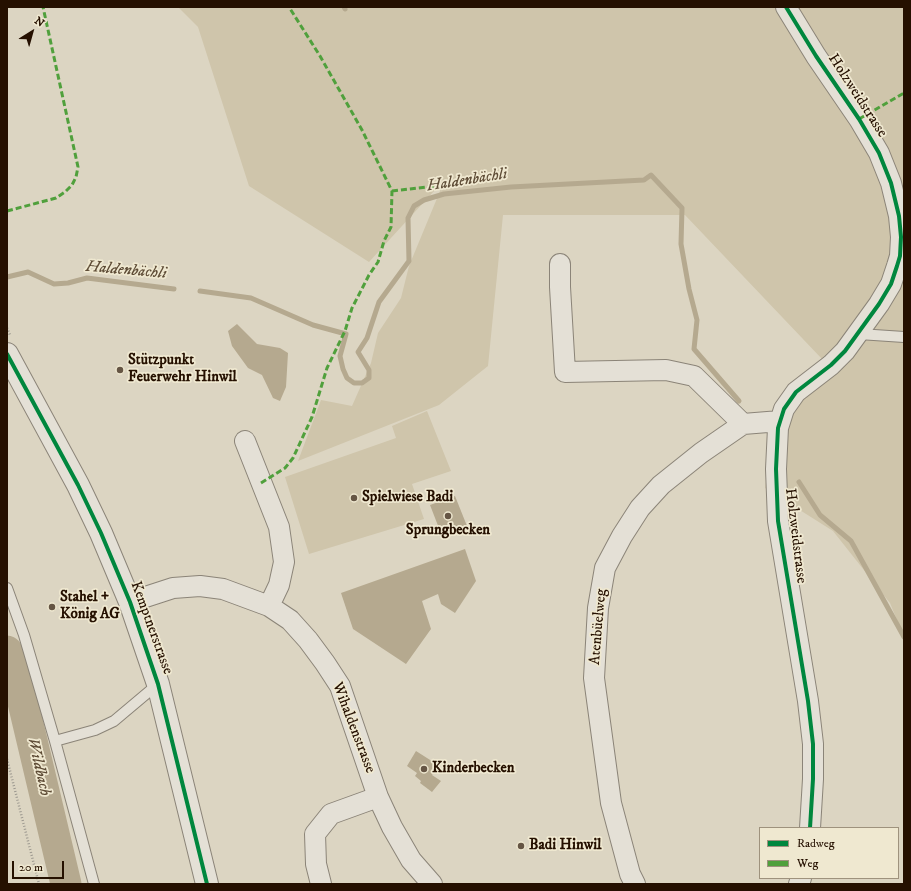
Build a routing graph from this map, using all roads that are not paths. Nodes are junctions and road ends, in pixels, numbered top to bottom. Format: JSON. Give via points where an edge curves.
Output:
{"nodes":[{"id":1,"x":786,"y":7,"type":"edge"},
{"id":2,"x":560,"y":264,"type":"dead end"},
{"id":3,"x":859,"y":334,"type":"junction"},
{"id":4,"x":904,"y":337,"type":"edge"},
{"id":5,"x":10,"y":348,"type":"edge"},
{"id":6,"x":780,"y":421,"type":"junction"},
{"id":7,"x":743,"y":424,"type":"junction"},
{"id":8,"x":246,"y":441,"type":"dead end"},
{"id":9,"x":7,"y":588,"type":"edge"},
{"id":10,"x":130,"y":602,"type":"junction"},
{"id":11,"x":269,"y":606,"type":"junction"},
{"id":12,"x":158,"y":684,"type":"junction"},
{"id":13,"x":55,"y":741,"type":"junction"},
{"id":14,"x":378,"y":797,"type":"junction"},
{"id":15,"x":810,"y":827,"type":"edge"},
{"id":16,"x":94,"y":884,"type":"edge"},
{"id":17,"x":207,"y":884,"type":"edge"},
{"id":18,"x":321,"y":884,"type":"edge"},
{"id":19,"x":432,"y":884,"type":"edge"},
{"id":20,"x":634,"y":884,"type":"edge"}],
"edges":[{"from":1,"to":3,"type":"street","name":"Holzweidstrasse","via":[[873,142],[891,183],[897,205],[901,236],[897,266],[885,294]]},
{"from":2,"to":7,"type":"street","via":[[565,372],[666,370],[694,376]]},
{"from":3,"to":4,"type":"lane"},
{"from":3,"to":6,"type":"street","name":"Holzweidstrasse","via":[[838,358],[796,392],[784,409]]},
{"from":5,"to":10,"type":"street","name":"Kemptnerstrasse","via":[[78,485]]},
{"from":6,"to":7,"type":"street","name":"Atenbüelweg"},
{"from":6,"to":15,"type":"street","name":"Holzweidstrasse","via":[[776,469],[778,520],[808,701],[813,786]]},
{"from":7,"to":20,"type":"street","name":"Atenbüelweg","via":[[661,485],[640,508],[605,568],[598,608],[594,678],[611,803]]},
{"from":8,"to":11,"type":"street","via":[[279,527],[284,562],[279,585]]},
{"from":9,"to":13,"type":"lane","via":[[24,635]]},
{"from":10,"to":11,"type":"street","name":"Wihaldenstrasse","via":[[172,588],[200,586],[223,589]]},
{"from":10,"to":12,"type":"street","name":"Kemptnerstrasse"},
{"from":11,"to":14,"type":"street","name":"Wihaldenstrasse","via":[[290,620],[308,640],[340,686]]},
{"from":12,"to":13,"type":"lane","via":[[114,721],[96,730]]},
{"from":12,"to":17,"type":"street","name":"Kemptnerstrasse"},
{"from":13,"to":16,"type":"lane"},
{"from":14,"to":18,"type":"street","via":[[331,814],[315,834],[316,864]]},
{"from":14,"to":19,"type":"street","name":"Wihaldenstrasse","via":[[411,860]]}]}
